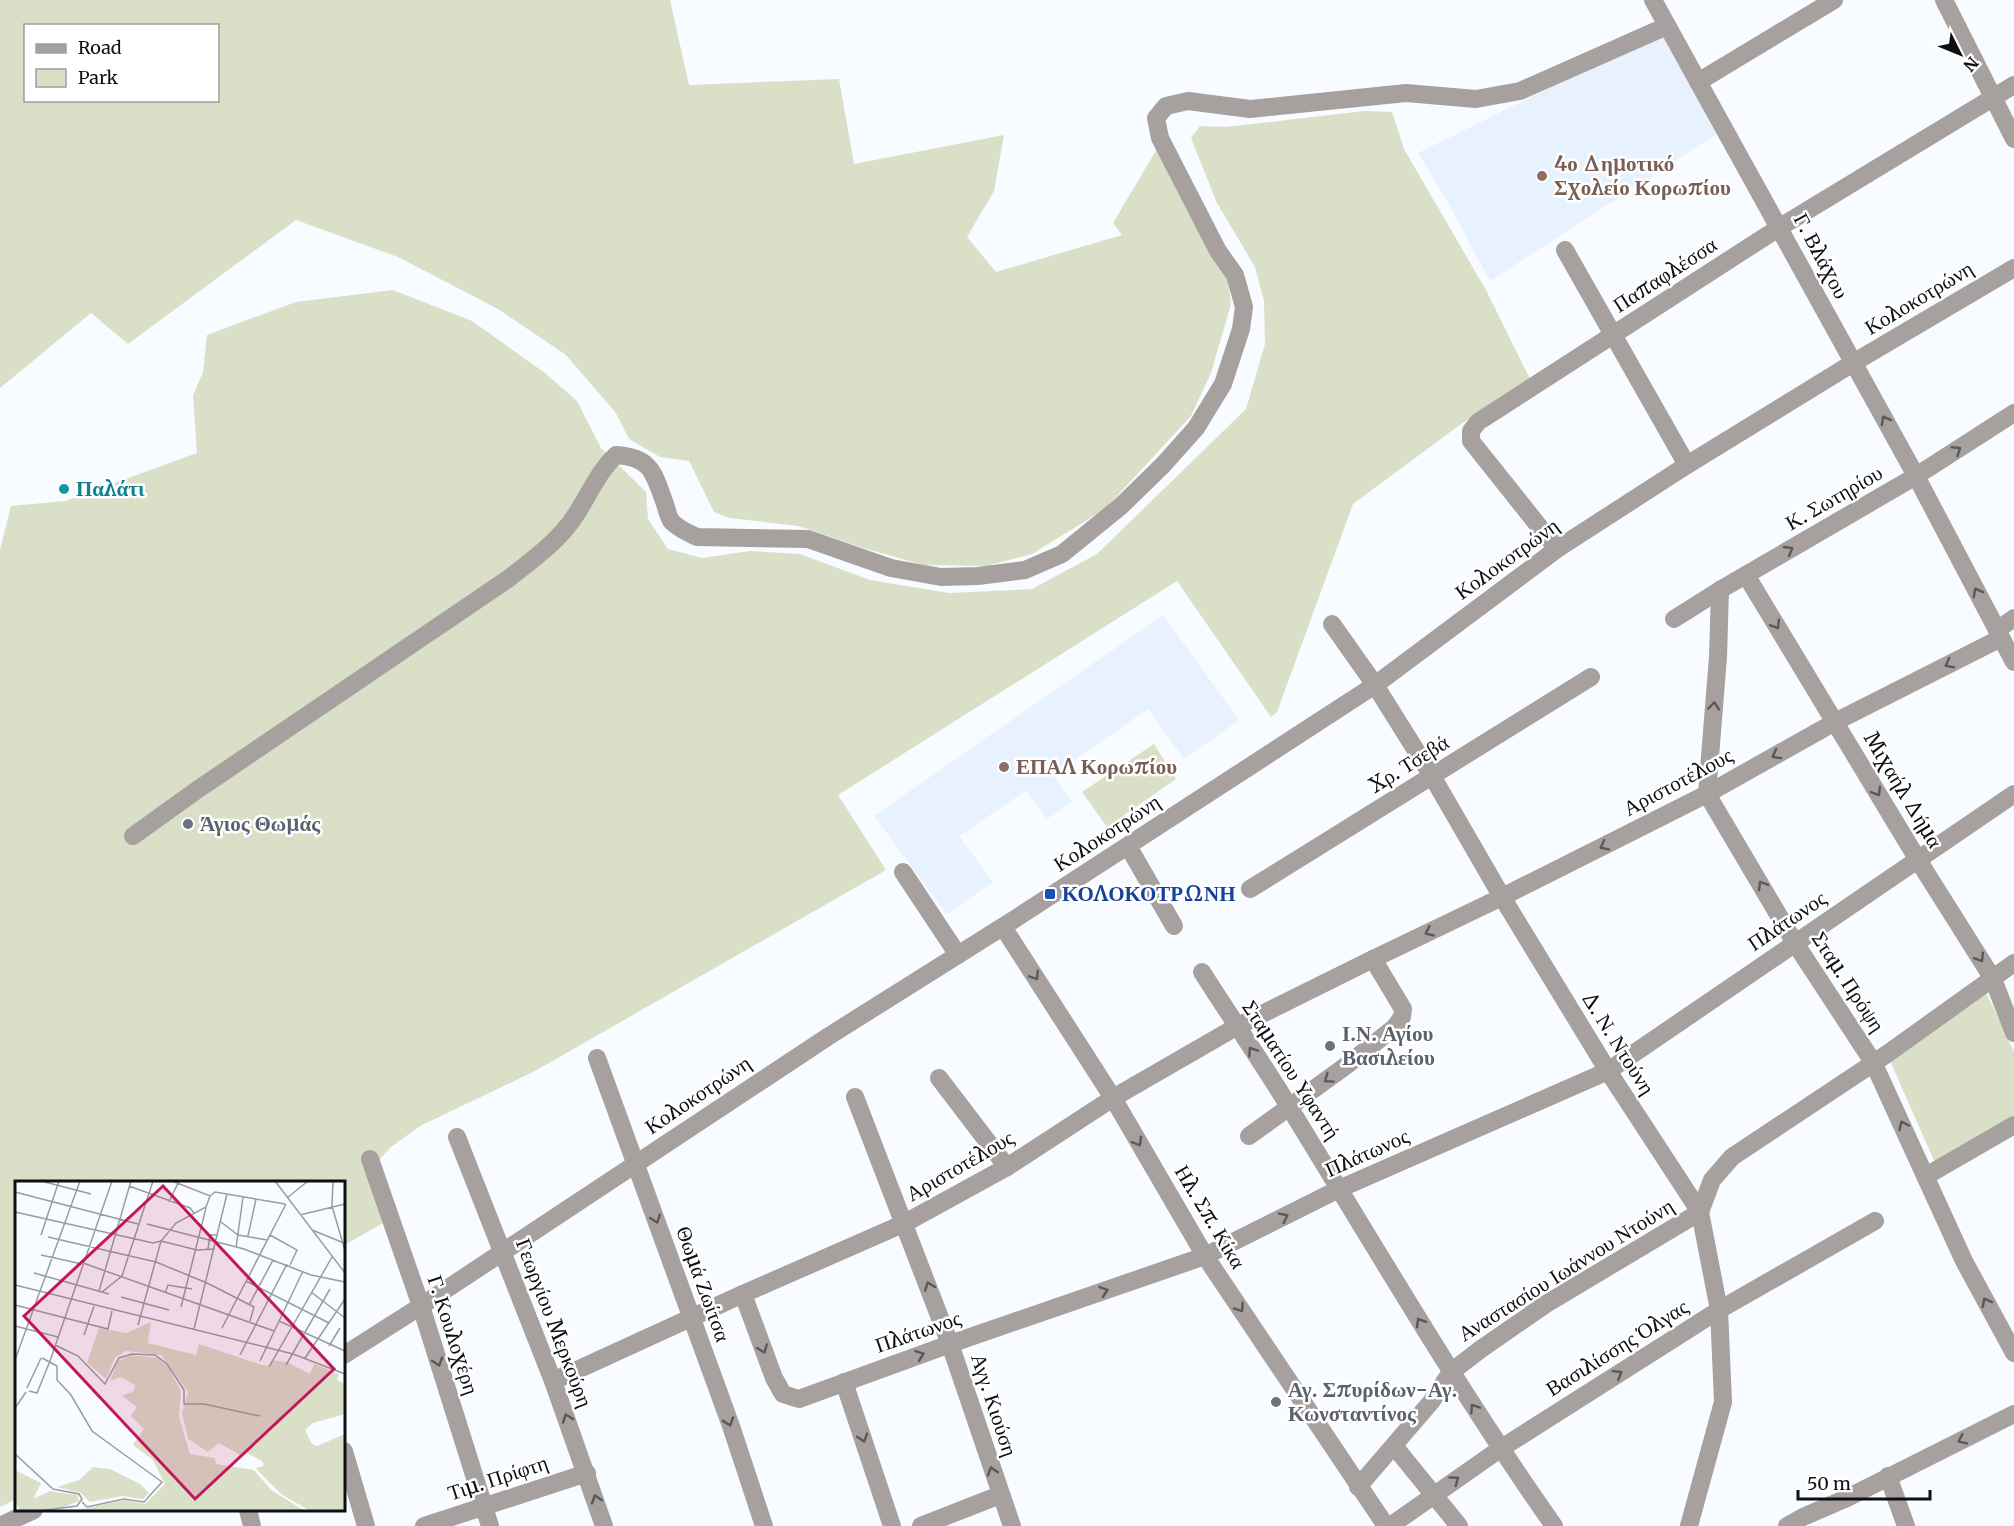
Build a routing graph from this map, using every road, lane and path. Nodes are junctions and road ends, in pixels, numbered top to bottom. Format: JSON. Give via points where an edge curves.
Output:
{"nodes":[{"id":1,"x":1653,"y":0,"type":"edge"},
{"id":2,"x":1834,"y":0,"type":"edge"},
{"id":3,"x":1944,"y":0,"type":"edge"},
{"id":4,"x":1667,"y":26,"type":"junction"},
{"id":5,"x":1698,"y":82,"type":"junction"},
{"id":6,"x":2014,"y":85,"type":"edge"},
{"id":7,"x":1994,"y":98,"type":"junction"},
{"id":8,"x":2014,"y":139,"type":"edge"},
{"id":9,"x":1780,"y":227,"type":"junction"},
{"id":10,"x":1565,"y":250,"type":"dead end"},
{"id":11,"x":2014,"y":268,"type":"edge"},
{"id":12,"x":1614,"y":336,"type":"junction"},
{"id":13,"x":1853,"y":363,"type":"junction"},
{"id":14,"x":2014,"y":413,"type":"edge"},
{"id":15,"x":1687,"y":465,"type":"junction"},
{"id":16,"x":1916,"y":476,"type":"junction"},
{"id":17,"x":1557,"y":549,"type":"junction"},
{"id":18,"x":1746,"y":575,"type":"junction"},
{"id":19,"x":1720,"y":590,"type":"junction"},
{"id":20,"x":2014,"y":618,"type":"edge"},
{"id":21,"x":1674,"y":619,"type":"dead end"},
{"id":22,"x":1332,"y":624,"type":"dead end"},
{"id":23,"x":1999,"y":634,"type":"junction"},
{"id":24,"x":2014,"y":662,"type":"edge"},
{"id":25,"x":1591,"y":677,"type":"dead end"},
{"id":26,"x":1375,"y":685,"type":"junction"},
{"id":27,"x":1835,"y":722,"type":"junction"},
{"id":28,"x":1432,"y":776,"type":"junction"},
{"id":29,"x":1707,"y":794,"type":"junction"},
{"id":30,"x":2014,"y":794,"type":"edge"},
{"id":31,"x":133,"y":836,"type":"dead end"},
{"id":32,"x":1128,"y":846,"type":"junction"},
{"id":33,"x":1918,"y":860,"type":"junction"},
{"id":34,"x":903,"y":872,"type":"dead end"},
{"id":35,"x":1250,"y":889,"type":"dead end"},
{"id":36,"x":1502,"y":897,"type":"junction"},
{"id":37,"x":1174,"y":926,"type":"dead end"},
{"id":38,"x":1003,"y":927,"type":"junction"},
{"id":39,"x":1795,"y":943,"type":"junction"},
{"id":40,"x":958,"y":955,"type":"junction"},
{"id":41,"x":1373,"y":959,"type":"junction"},
{"id":42,"x":2014,"y":963,"type":"edge"},
{"id":43,"x":1202,"y":972,"type":"dead end"},
{"id":44,"x":1993,"y":979,"type":"junction"},
{"id":45,"x":1236,"y":1027,"type":"junction"},
{"id":46,"x":2014,"y":1033,"type":"edge"},
{"id":47,"x":597,"y":1058,"type":"dead end"},
{"id":48,"x":1873,"y":1062,"type":"junction"},
{"id":49,"x":1608,"y":1071,"type":"junction"},
{"id":50,"x":939,"y":1078,"type":"dead end"},
{"id":51,"x":855,"y":1097,"type":"dead end"},
{"id":52,"x":1113,"y":1098,"type":"junction"},
{"id":53,"x":1289,"y":1107,"type":"junction"},
{"id":54,"x":2014,"y":1125,"type":"edge"},
{"id":55,"x":1250,"y":1136,"type":"dead end"},
{"id":56,"x":457,"y":1137,"type":"dead end"},
{"id":57,"x":370,"y":1159,"type":"dead end"},
{"id":58,"x":636,"y":1164,"type":"junction"},
{"id":59,"x":1007,"y":1167,"type":"junction"},
{"id":60,"x":1926,"y":1176,"type":"junction"},
{"id":61,"x":1339,"y":1189,"type":"junction"},
{"id":62,"x":1700,"y":1212,"type":"junction"},
{"id":63,"x":1875,"y":1221,"type":"dead end"},
{"id":64,"x":905,"y":1222,"type":"junction"},
{"id":65,"x":502,"y":1252,"type":"junction"},
{"id":66,"x":1205,"y":1256,"type":"junction"},
{"id":67,"x":743,"y":1294,"type":"junction"},
{"id":68,"x":421,"y":1306,"type":"junction"},
{"id":69,"x":1719,"y":1310,"type":"junction"},
{"id":70,"x":692,"y":1317,"type":"junction"},
{"id":71,"x":950,"y":1344,"type":"junction"},
{"id":72,"x":2014,"y":1353,"type":"edge"},
{"id":73,"x":345,"y":1354,"type":"edge"},
{"id":74,"x":1450,"y":1372,"type":"junction"},
{"id":75,"x":553,"y":1381,"type":"junction"},
{"id":76,"x":844,"y":1382,"type":"junction"},
{"id":77,"x":2014,"y":1413,"type":"edge"},
{"id":78,"x":1394,"y":1446,"type":"junction"},
{"id":79,"x":1500,"y":1449,"type":"junction"},
{"id":80,"x":345,"y":1454,"type":"edge"},
{"id":81,"x":587,"y":1473,"type":"junction"},
{"id":82,"x":1888,"y":1476,"type":"junction"},
{"id":83,"x":1358,"y":1487,"type":"junction"},
{"id":84,"x":1000,"y":1495,"type":"junction"},
{"id":85,"x":1434,"y":1496,"type":"junction"},
{"id":86,"x":483,"y":1508,"type":"junction"},
{"id":87,"x":30,"y":1511,"type":"edge"},
{"id":88,"x":248,"y":1511,"type":"edge"},
{"id":89,"x":0,"y":1526,"type":"edge"},
{"id":90,"x":252,"y":1526,"type":"edge"},
{"id":91,"x":366,"y":1526,"type":"edge"},
{"id":92,"x":424,"y":1526,"type":"edge"},
{"id":93,"x":490,"y":1526,"type":"edge"},
{"id":94,"x":604,"y":1526,"type":"edge"},
{"id":95,"x":764,"y":1526,"type":"edge"},
{"id":96,"x":892,"y":1526,"type":"edge"},
{"id":97,"x":921,"y":1526,"type":"edge"},
{"id":98,"x":1012,"y":1526,"type":"edge"},
{"id":99,"x":1388,"y":1526,"type":"edge"},
{"id":100,"x":1459,"y":1526,"type":"edge"},
{"id":101,"x":1554,"y":1526,"type":"edge"},
{"id":102,"x":1689,"y":1526,"type":"edge"},
{"id":103,"x":1787,"y":1526,"type":"edge"},
{"id":104,"x":1906,"y":1526,"type":"edge"}],
"edges":[{"from":1,"to":4,"type":"street","name":"Γ. Βλάχου"},
{"from":2,"to":5,"type":"street"},
{"from":3,"to":7,"type":"street"},
{"from":4,"to":5,"type":"street","name":"Γ. Βλάχου"},
{"from":4,"to":31,"type":"street","via":[[1520,92],[1476,99],[1406,93],[1250,109],[1188,101],[1166,105],[1156,118],[1160,138],[1234,275],[1244,307],[1241,329],[1223,384],[1197,428],[1121,506],[1062,554],[1025,570],[941,577],[891,568],[808,539],[697,537],[671,520],[653,472],[632,456],[616,455],[555,542],[508,579]]},
{"from":5,"to":9,"type":"street","name":"Γ. Βλάχου"},
{"from":6,"to":7,"type":"street","name":"Παπαφλέσσα"},
{"from":7,"to":8,"type":"street"},
{"from":7,"to":9,"type":"street","name":"Παπαφλέσσα"},
{"from":9,"to":12,"type":"street","name":"Παπαφλέσσα"},
{"from":9,"to":13,"type":"street","name":"Γ. Βλάχου"},
{"from":10,"to":12,"type":"street"},
{"from":11,"to":13,"type":"street","name":"Κολοκοτρώνη"},
{"from":12,"to":15,"type":"street"},
{"from":12,"to":17,"type":"street","name":"Παπαφλέσσα","via":[[1478,422],[1471,431],[1471,441]]},
{"from":13,"to":15,"type":"street","name":"Κολοκοτρώνη"},
{"from":16,"to":13,"type":"street","name":"Γ. Βλάχου","one_way":true},
{"from":16,"to":14,"type":"street","name":"Κ. Σωτηρίου","one_way":true},
{"from":15,"to":17,"type":"street","name":"Κολοκοτρώνη"},
{"from":18,"to":16,"type":"street","name":"Κ. Σωτηρίου","one_way":true},
{"from":23,"to":16,"type":"street","name":"Γ. Βλάχου","one_way":true},
{"from":17,"to":26,"type":"street","name":"Κολοκοτρώνη"},
{"from":18,"to":19,"type":"street","name":"Κ. Σωτηρίου"},
{"from":18,"to":27,"type":"street","name":"Μιχαήλ Δήμα","one_way":true},
{"from":19,"to":21,"type":"street","name":"Κ. Σωτηρίου"},
{"from":29,"to":19,"type":"street","one_way":true},
{"from":20,"to":23,"type":"street","name":"Αριστοτέλους"},
{"from":22,"to":26,"type":"street","name":"Δ. Ν. Ντούνη"},
{"from":23,"to":24,"type":"street","name":"Γ. Βλάχου"},
{"from":23,"to":27,"type":"street","name":"Αριστοτέλους","one_way":true},
{"from":25,"to":28,"type":"street","name":"Χρ. Τσεβά"},
{"from":26,"to":28,"type":"street","name":"Δ. Ν. Ντούνη"},
{"from":26,"to":32,"type":"street","name":"Κολοκοτρώνη"},
{"from":27,"to":29,"type":"street","name":"Αριστοτέλους","one_way":true},
{"from":27,"to":33,"type":"street","name":"Μιχαήλ Δήμα","one_way":true},
{"from":28,"to":35,"type":"street","name":"Χρ. Τσεβά"},
{"from":28,"to":36,"type":"street","name":"Δ. Ν. Ντούνη"},
{"from":29,"to":36,"type":"street","name":"Αριστοτέλους","one_way":true},
{"from":39,"to":29,"type":"street","name":"Σταμ. Πρόψη","one_way":true},
{"from":30,"to":33,"type":"street","name":"Πλάτωνος"},
{"from":32,"to":37,"type":"street"},
{"from":32,"to":38,"type":"street","name":"Κολοκοτρώνη"},
{"from":33,"to":39,"type":"street","name":"Πλάτωνος"},
{"from":33,"to":44,"type":"street","name":"Μιχαήλ Δήμα","one_way":true},
{"from":34,"to":40,"type":"street"},
{"from":36,"to":41,"type":"street","name":"Αριστοτέλους","one_way":true},
{"from":36,"to":49,"type":"street","name":"Δ. Ν. Ντούνη"},
{"from":38,"to":40,"type":"street","name":"Κολοκοτρώνη"},
{"from":38,"to":52,"type":"street","name":"Ηλ. Σπ. Κίκα","one_way":true},
{"from":39,"to":48,"type":"street","name":"Σταμ. Πρόψη"},
{"from":39,"to":49,"type":"street","name":"Πλάτωνος"},
{"from":40,"to":58,"type":"street","name":"Κολοκοτρώνη"},
{"from":41,"to":45,"type":"street","name":"Αριστοτέλους"},
{"from":41,"to":53,"type":"street","one_way":true,"via":[[1403,1009],[1402,1017],[1395,1027]]},
{"from":42,"to":44,"type":"street","name":"Αναστασίου Ιωάννου Ντούνη"},
{"from":43,"to":45,"type":"street","name":"Σταματίου Υφαντή"},
{"from":44,"to":46,"type":"street","name":"Μιχαήλ Δήμα"},
{"from":44,"to":48,"type":"street","name":"Αναστασίου Ιωάννου Ντούνη"},
{"from":45,"to":52,"type":"street","name":"Αριστοτέλους"},
{"from":53,"to":45,"type":"street","name":"Σταματίου Υφαντή","one_way":true},
{"from":47,"to":58,"type":"street","name":"Θωμά Ζωίτσα"},
{"from":60,"to":48,"type":"street","name":"Σταμ. Πρόψη","one_way":true},
{"from":48,"to":62,"type":"street","name":"Αναστασίου Ιωάννου Ντούνη","via":[[1732,1157],[1712,1180]]},
{"from":49,"to":61,"type":"street","name":"Πλάτωνος"},
{"from":49,"to":62,"type":"street","name":"Δ. Ν. Ντούνη"},
{"from":50,"to":59,"type":"street"},
{"from":51,"to":64,"type":"street","name":"Αγγ. Κιούση"},
{"from":52,"to":59,"type":"street","name":"Αριστοτέλους"},
{"from":52,"to":66,"type":"street","name":"Ηλ. Σπ. Κίκα","one_way":true},
{"from":53,"to":55,"type":"street"},
{"from":53,"to":61,"type":"street","name":"Σταματίου Υφαντή"},
{"from":54,"to":60,"type":"street"},
{"from":56,"to":65,"type":"street","name":"Γεωργίου Μερκούρη"},
{"from":57,"to":68,"type":"street","name":"Γ. Κουλοχέρη"},
{"from":58,"to":65,"type":"street","name":"Κολοκοτρώνη"},
{"from":58,"to":70,"type":"street","name":"Θωμά Ζωίτσα","one_way":true},
{"from":59,"to":64,"type":"street","name":"Αριστοτέλους"},
{"from":72,"to":60,"type":"street","name":"Σταμ. Πρόψη","one_way":true,"via":[[1964,1261]]},
{"from":66,"to":61,"type":"street","name":"Πλάτωνος","one_way":true},
{"from":74,"to":61,"type":"street","name":"Σταματίου Υφαντή","one_way":true},
{"from":62,"to":69,"type":"street","name":"Δ. Ν. Ντούνη"},
{"from":62,"to":74,"type":"street","name":"Αναστασίου Ιωάννου Ντούνη","via":[[1546,1304]]},
{"from":63,"to":69,"type":"street","name":"Βασιλίσσης Όλγας"},
{"from":64,"to":67,"type":"street","name":"Αριστοτέλους"},
{"from":71,"to":64,"type":"street","name":"Αγγ. Κιούση","one_way":true},
{"from":65,"to":68,"type":"street","name":"Κολοκοτρώνη"},
{"from":65,"to":75,"type":"street","name":"Γεωργίου Μερκούρη"},
{"from":71,"to":66,"type":"street","name":"Πλάτωνος","one_way":true},
{"from":66,"to":83,"type":"street","name":"Ηλ. Σπ. Κίκα","one_way":true},
{"from":67,"to":70,"type":"street","name":"Αριστοτέλους"},
{"from":67,"to":76,"type":"street","name":"Πλάτωνος","one_way":true,"via":[[783,1394],[799,1399]]},
{"from":68,"to":73,"type":"street","name":"Κολοκοτρώνη"},
{"from":68,"to":86,"type":"street","name":"Γ. Κουλοχέρη","one_way":true},
{"from":79,"to":69,"type":"street","name":"Βασιλίσσης Όλγας","one_way":true},
{"from":69,"to":102,"type":"street","name":"Δ. Ν. Ντούνη","via":[[1723,1402]]},
{"from":70,"to":75,"type":"street","name":"Αριστοτέλους"},
{"from":70,"to":95,"type":"street","name":"Θωμά Ζωίτσα","one_way":true},
{"from":76,"to":71,"type":"street","name":"Πλάτωνος","one_way":true},
{"from":84,"to":71,"type":"street","name":"Αγγ. Κιούση","one_way":true},
{"from":74,"to":78,"type":"street","name":"Αναστασίου Ιωάννου Ντούνη"},
{"from":79,"to":74,"type":"street","name":"Σταματίου Υφαντή","one_way":true},
{"from":81,"to":75,"type":"street","name":"Γεωργίου Μερκούρη","one_way":true},
{"from":76,"to":96,"type":"street","one_way":true},
{"from":77,"to":82,"type":"street","one_way":true},
{"from":78,"to":83,"type":"street","name":"Αναστασίου Ιωάννου Ντούνη"},
{"from":78,"to":85,"type":"street"},
{"from":85,"to":79,"type":"street","name":"Βασιλίσσης Όλγας","one_way":true},
{"from":79,"to":101,"type":"street","name":"Σταματίου Υφαντή"},
{"from":80,"to":91,"type":"street"},
{"from":81,"to":86,"type":"street","name":"Τιμ. Πρίφτη"},
{"from":94,"to":81,"type":"street","name":"Γεωργίου Μερκούρη","one_way":true},
{"from":82,"to":103,"type":"street"},
{"from":82,"to":104,"type":"street"},
{"from":83,"to":99,"type":"street","name":"Ηλ. Σπ. Κίκα"},
{"from":84,"to":97,"type":"street"},
{"from":84,"to":98,"type":"street","name":"Αγγ. Κιούση"},
{"from":85,"to":99,"type":"street","name":"Βασιλίσσης Όλγας"},
{"from":85,"to":100,"type":"street"},
{"from":86,"to":92,"type":"street","name":"Τιμ. Πρίφτη"},
{"from":86,"to":93,"type":"street","name":"Γ. Κουλοχέρη"},
{"from":87,"to":89,"type":"street"},
{"from":88,"to":90,"type":"street"}]}
